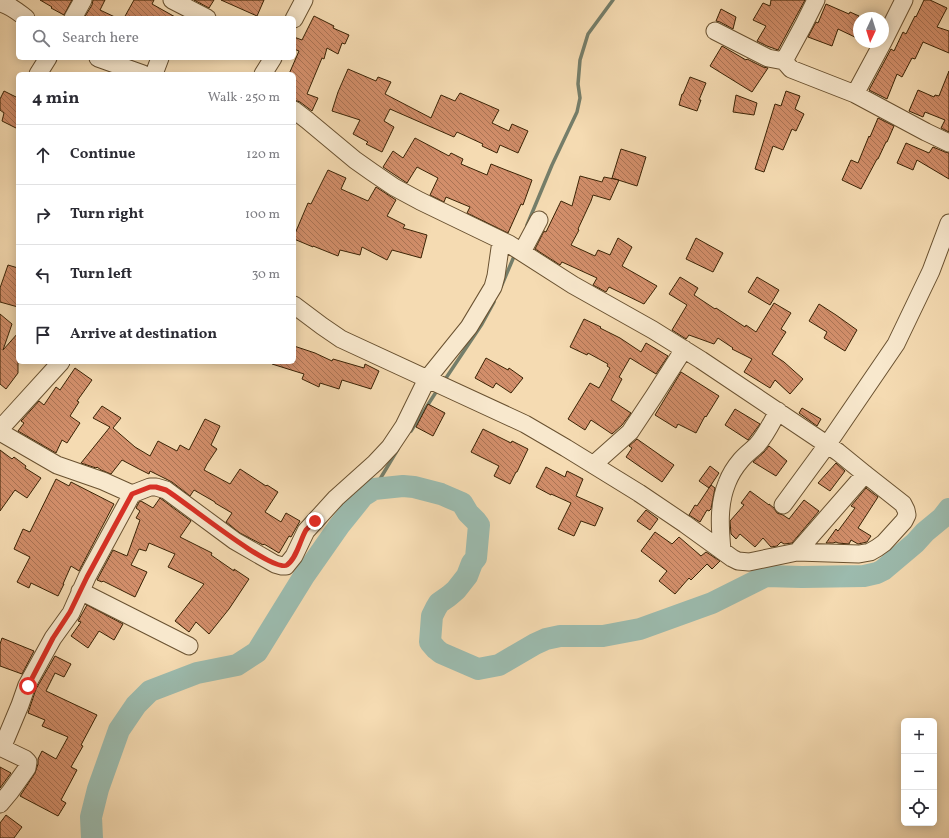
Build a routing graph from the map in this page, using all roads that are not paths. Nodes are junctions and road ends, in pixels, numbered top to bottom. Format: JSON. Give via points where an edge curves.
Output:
{"nodes":[{"id":1,"x":83,"y":0,"type":"edge"},
{"id":2,"x":172,"y":0,"type":"edge"},
{"id":3,"x":304,"y":0,"type":"edge"},
{"id":4,"x":816,"y":0,"type":"edge"},
{"id":5,"x":904,"y":0,"type":"edge"},
{"id":6,"x":0,"y":3,"type":"edge"},
{"id":7,"x":184,"y":13,"type":"edge"},
{"id":8,"x":24,"y":16,"type":"edge"},
{"id":9,"x":74,"y":16,"type":"edge"},
{"id":10,"x":198,"y":16,"type":"edge"},
{"id":11,"x":296,"y":16,"type":"edge"},
{"id":12,"x":715,"y":30,"type":"dead end"},
{"id":13,"x":889,"y":30,"type":"edge"},
{"id":14,"x":880,"y":48,"type":"edge"},
{"id":15,"x":47,"y":60,"type":"edge"},
{"id":16,"x":101,"y":60,"type":"edge"},
{"id":17,"x":159,"y":60,"type":"edge"},
{"id":18,"x":272,"y":60,"type":"edge"},
{"id":19,"x":784,"y":61,"type":"junction"},
{"id":20,"x":118,"y":70,"type":"edge"},
{"id":21,"x":39,"y":72,"type":"edge"},
{"id":22,"x":130,"y":72,"type":"edge"},
{"id":23,"x":155,"y":72,"type":"edge"},
{"id":24,"x":264,"y":72,"type":"edge"},
{"id":25,"x":855,"y":94,"type":"junction"},
{"id":26,"x":296,"y":112,"type":"edge"},
{"id":27,"x":949,"y":143,"type":"edge"},
{"id":28,"x":539,"y":220,"type":"dead end"},
{"id":29,"x":949,"y":223,"type":"edge"},
{"id":30,"x":513,"y":247,"type":"junction"},
{"id":31,"x":296,"y":306,"type":"edge"},
{"id":32,"x":684,"y":349,"type":"junction"},
{"id":33,"x":59,"y":364,"type":"edge"},
{"id":34,"x":438,"y":384,"type":"junction"},
{"id":35,"x":778,"y":410,"type":"junction"},
{"id":36,"x":0,"y":430,"type":"edge"},
{"id":37,"x":827,"y":445,"type":"junction"},
{"id":38,"x":594,"y":464,"type":"junction"},
{"id":39,"x":865,"y":474,"type":"junction"},
{"id":40,"x":132,"y":494,"type":"junction"},
{"id":41,"x":783,"y":505,"type":"dead end"},
{"id":42,"x":722,"y":551,"type":"junction"},
{"id":43,"x":797,"y":552,"type":"junction"},
{"id":44,"x":80,"y":591,"type":"junction"},
{"id":45,"x":189,"y":646,"type":"dead end"},
{"id":46,"x":1,"y":747,"type":"edge"},
{"id":47,"x":0,"y":804,"type":"edge"}],
"edges":[{"from":1,"to":9,"type":"street"},
{"from":2,"to":7,"type":"street"},
{"from":3,"to":11,"type":"street"},
{"from":4,"to":19,"type":"street"},
{"from":5,"to":13,"type":"street"},
{"from":6,"to":8,"type":"street"},
{"from":7,"to":10,"type":"street"},
{"from":12,"to":19,"type":"street","via":[[768,58]]},
{"from":14,"to":25,"type":"street"},
{"from":15,"to":21,"type":"street"},
{"from":16,"to":20,"type":"street"},
{"from":17,"to":23,"type":"street"},
{"from":18,"to":24,"type":"street"},
{"from":19,"to":25,"type":"street","via":[[791,69]]},
{"from":20,"to":22,"type":"street"},
{"from":25,"to":27,"type":"street"},
{"from":26,"to":30,"type":"street","via":[[355,160],[394,187]]},
{"from":28,"to":30,"type":"street"},
{"from":29,"to":37,"type":"street","via":[[931,271],[896,344]]},
{"from":30,"to":32,"type":"street"},
{"from":30,"to":34,"type":"street"},
{"from":31,"to":34,"type":"street","via":[[341,339]]},
{"from":32,"to":35,"type":"street"},
{"from":32,"to":38,"type":"street","via":[[630,432]]},
{"from":33,"to":36,"type":"street"},
{"from":34,"to":38,"type":"street","via":[[525,424]]},
{"from":34,"to":40,"type":"street","via":[[390,447],[306,530],[294,556],[286,566],[275,564],[235,541],[166,490],[150,487]]},
{"from":35,"to":37,"type":"street"},
{"from":35,"to":42,"type":"street","via":[[761,440],[733,471],[727,484],[720,511]]},
{"from":36,"to":40,"type":"street","via":[[57,465]]},
{"from":37,"to":39,"type":"street"},
{"from":37,"to":41,"type":"street"},
{"from":38,"to":42,"type":"street"},
{"from":39,"to":43,"type":"street"},
{"from":39,"to":43,"type":"street","via":[[903,504],[906,510],[904,521],[884,544],[870,552],[859,554]]},
{"from":40,"to":44,"type":"street"},
{"from":42,"to":43,"type":"street","via":[[738,561],[749,562]]},
{"from":44,"to":45,"type":"street"},
{"from":44,"to":46,"type":"street","via":[[28,686]]},
{"from":46,"to":47,"type":"street","via":[[28,762],[27,768]]}]}
